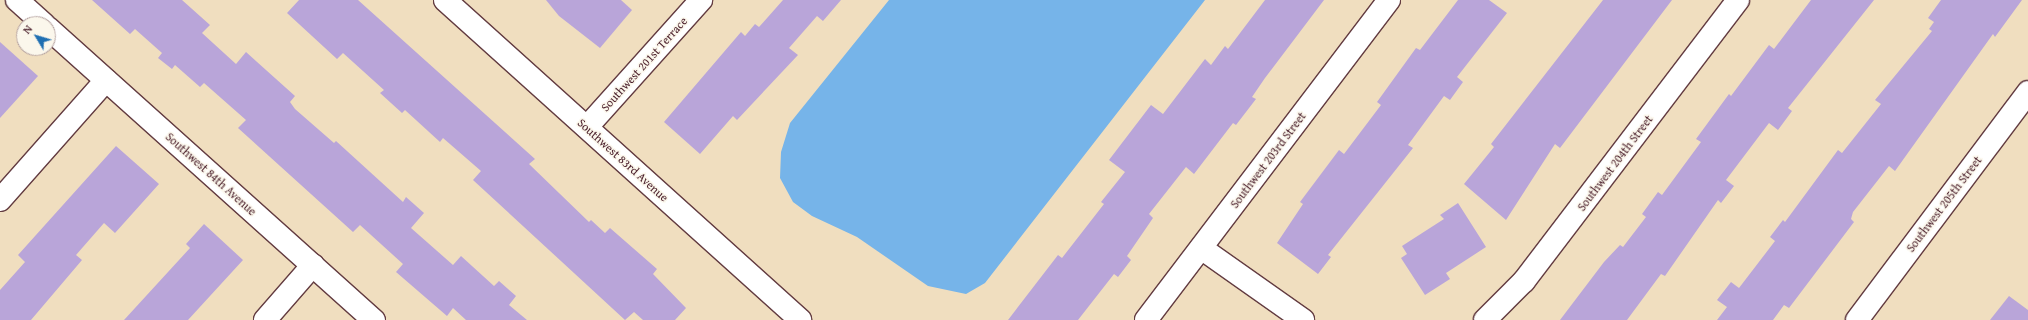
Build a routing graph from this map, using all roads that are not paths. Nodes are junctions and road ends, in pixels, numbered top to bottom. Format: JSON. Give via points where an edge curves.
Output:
{"nodes":[{"id":1,"x":17,"y":0,"type":"edge"},
{"id":2,"x":445,"y":0,"type":"edge"},
{"id":3,"x":701,"y":0,"type":"edge"},
{"id":4,"x":1389,"y":0,"type":"edge"},
{"id":5,"x":1738,"y":0,"type":"edge"},
{"id":6,"x":35,"y":16,"type":"edge"},
{"id":7,"x":56,"y":35,"type":"edge"},
{"id":8,"x":106,"y":80,"type":"junction"},
{"id":9,"x":2028,"y":93,"type":"edge"},
{"id":10,"x":587,"y":127,"type":"junction"},
{"id":11,"x":0,"y":200,"type":"edge"},
{"id":12,"x":1201,"y":248,"type":"junction"},
{"id":13,"x":313,"y":265,"type":"junction"},
{"id":14,"x":1861,"y":319,"type":"edge"},
{"id":15,"x":265,"y":320,"type":"edge"},
{"id":16,"x":374,"y":320,"type":"edge"},
{"id":17,"x":800,"y":320,"type":"edge"},
{"id":18,"x":1146,"y":320,"type":"edge"},
{"id":19,"x":1303,"y":320,"type":"edge"},
{"id":20,"x":1485,"y":320,"type":"edge"}],
"edges":[{"from":1,"to":6,"type":"street"},
{"from":2,"to":10,"type":"street","name":"Southwest 83rd Avenue"},
{"from":3,"to":10,"type":"street","name":"Southwest 201st Terrace"},
{"from":4,"to":12,"type":"street","name":"Southwest 203rd Street"},
{"from":5,"to":20,"type":"street","name":"Southwest 204th Street","via":[[1524,281]]},
{"from":7,"to":8,"type":"street","name":"Southwest 84th Avenue"},
{"from":8,"to":11,"type":"street"},
{"from":8,"to":13,"type":"street","name":"Southwest 84th Avenue"},
{"from":9,"to":14,"type":"street","name":"Southwest 205th Street"},
{"from":10,"to":17,"type":"street","name":"Southwest 83rd Avenue"},
{"from":12,"to":18,"type":"street","name":"Southwest 203rd Street"},
{"from":12,"to":19,"type":"street"},
{"from":13,"to":15,"type":"street"},
{"from":13,"to":16,"type":"street","name":"Southwest 84th Avenue"}]}
